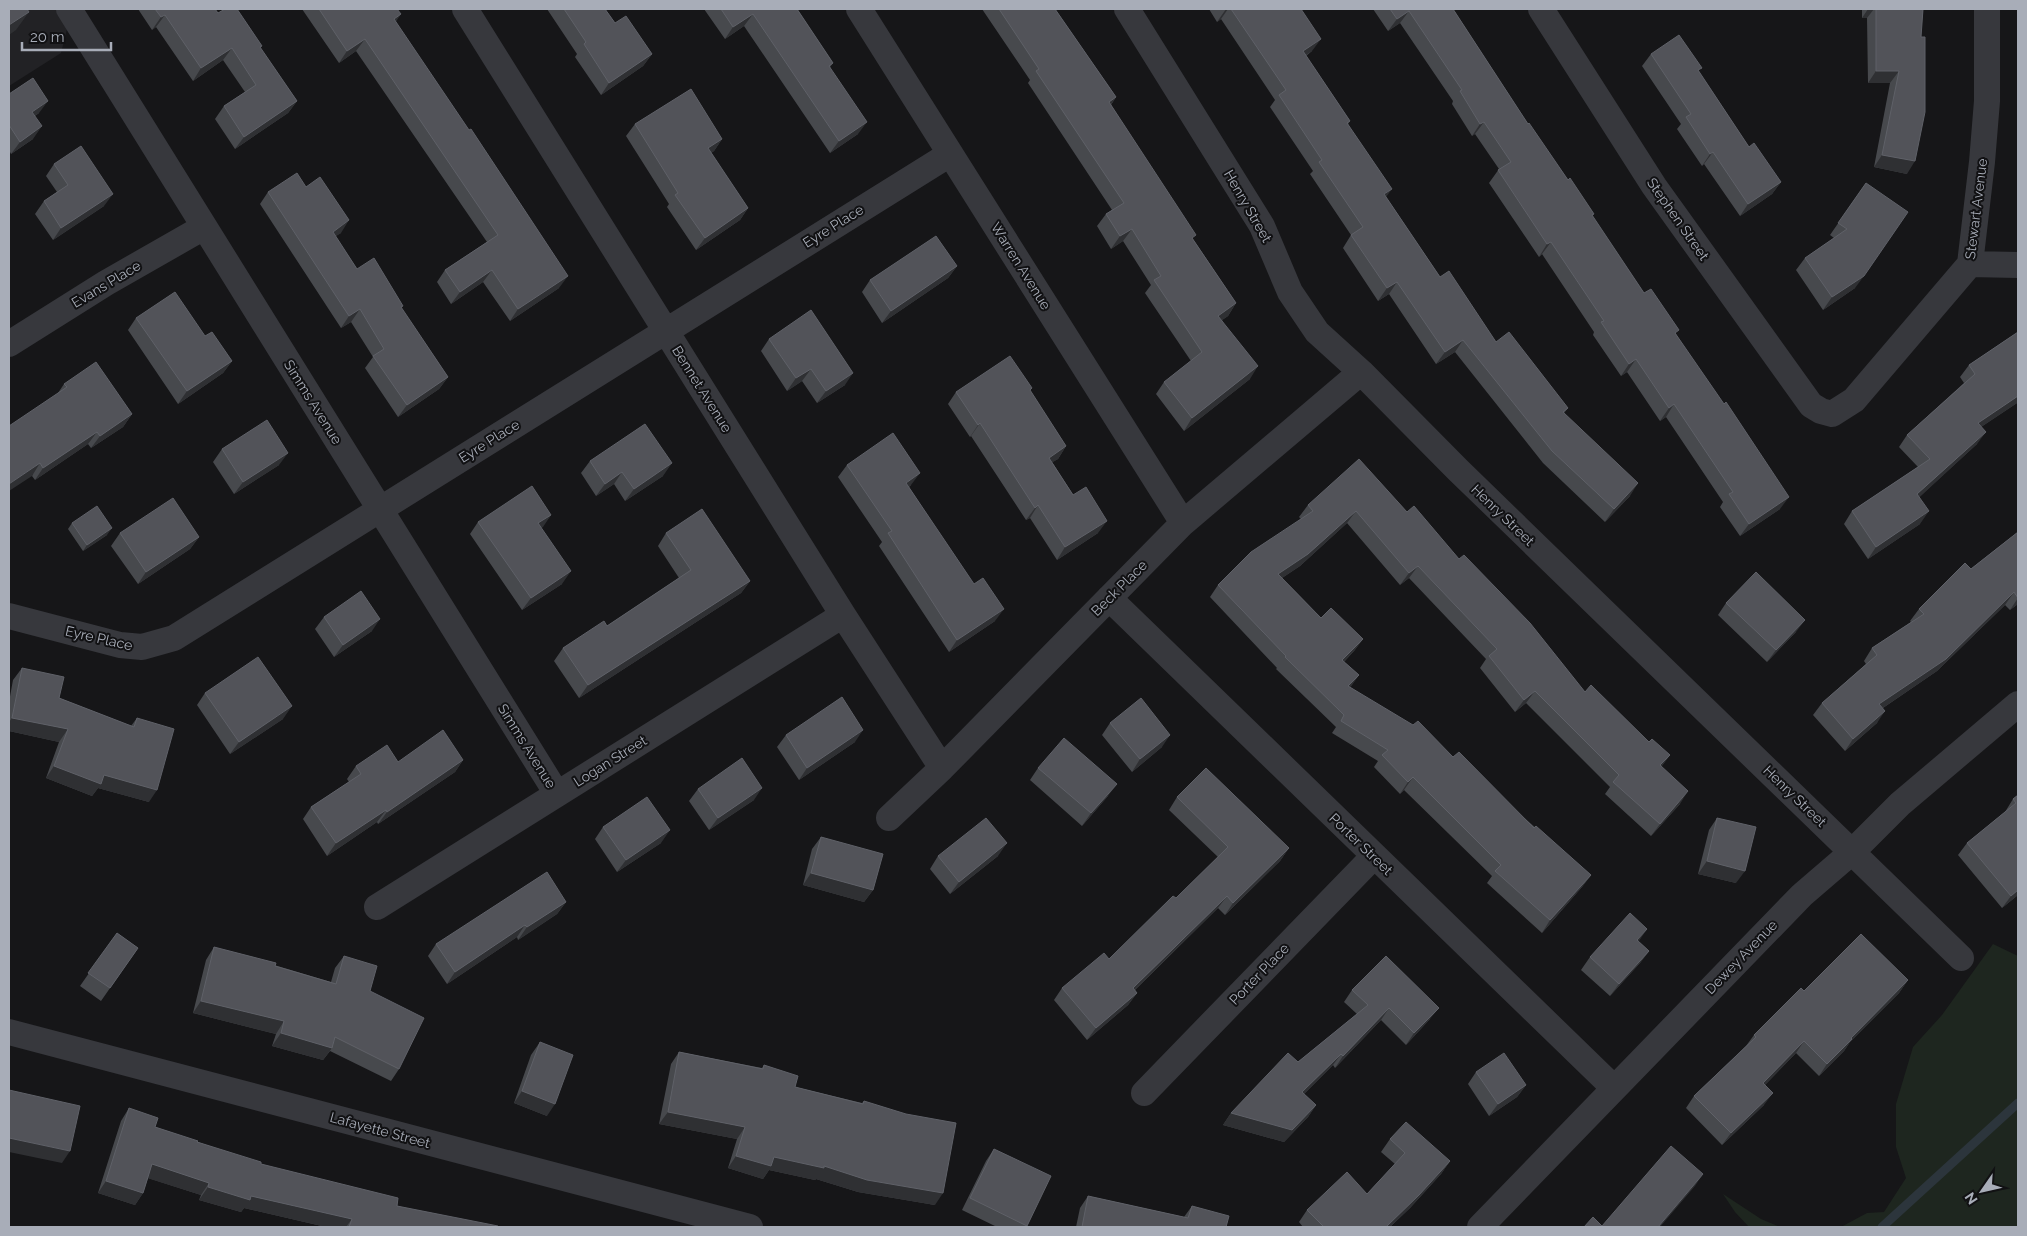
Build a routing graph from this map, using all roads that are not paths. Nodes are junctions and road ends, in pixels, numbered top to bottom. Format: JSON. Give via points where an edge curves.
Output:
{"nodes":[{"id":1,"x":69,"y":9,"type":"edge"},
{"id":2,"x":465,"y":9,"type":"edge"},
{"id":3,"x":859,"y":9,"type":"edge"},
{"id":4,"x":1127,"y":9,"type":"edge"},
{"id":5,"x":1541,"y":9,"type":"edge"},
{"id":6,"x":1987,"y":9,"type":"edge"},
{"id":7,"x":950,"y":154,"type":"junction"},
{"id":8,"x":204,"y":227,"type":"junction"},
{"id":9,"x":1970,"y":264,"type":"junction"},
{"id":10,"x":2018,"y":265,"type":"edge"},
{"id":11,"x":666,"y":331,"type":"junction"},
{"id":12,"x":9,"y":344,"type":"edge"},
{"id":13,"x":1361,"y":372,"type":"junction"},
{"id":14,"x":1832,"y":414,"type":"joint"},
{"id":15,"x":380,"y":509,"type":"junction"},
{"id":16,"x":1183,"y":523,"type":"junction"},
{"id":17,"x":1109,"y":598,"type":"junction"},
{"id":18,"x":844,"y":615,"type":"junction"},
{"id":19,"x":9,"y":616,"type":"edge"},
{"id":20,"x":2018,"y":704,"type":"edge"},
{"id":21,"x":942,"y":768,"type":"junction"},
{"id":22,"x":557,"y":794,"type":"junction"},
{"id":23,"x":889,"y":818,"type":"dead end"},
{"id":24,"x":1852,"y":852,"type":"junction"},
{"id":25,"x":1374,"y":856,"type":"junction"},
{"id":26,"x":377,"y":907,"type":"dead end"},
{"id":27,"x":1961,"y":958,"type":"dead end"},
{"id":28,"x":9,"y":1032,"type":"edge"},
{"id":29,"x":1614,"y":1088,"type":"junction"},
{"id":30,"x":1144,"y":1093,"type":"dead end"},
{"id":31,"x":750,"y":1227,"type":"edge"},
{"id":32,"x":1480,"y":1227,"type":"edge"}],
"edges":[{"from":1,"to":8,"type":"street","name":"Simms Avenue"},
{"from":2,"to":11,"type":"street","name":"Bennet Avenue"},
{"from":3,"to":7,"type":"street","name":"Warren Avenue"},
{"from":4,"to":13,"type":"street","name":"Henry Street","via":[[1262,226],[1290,292],[1317,332]]},
{"from":5,"to":14,"type":"street","name":"Stephen Street","via":[[1654,186],[1811,405]]},
{"from":6,"to":9,"type":"street","name":"Stewart Avenue","via":[[1987,101]]},
{"from":7,"to":11,"type":"street","name":"Eyre Place"},
{"from":7,"to":16,"type":"street","name":"Warren Avenue"},
{"from":8,"to":12,"type":"street","name":"Evans Place"},
{"from":8,"to":15,"type":"street","name":"Simms Avenue"},
{"from":9,"to":10,"type":"street"},
{"from":9,"to":14,"type":"street","name":"Stewart Avenue","via":[[1854,400]]},
{"from":11,"to":15,"type":"street","name":"Eyre Place"},
{"from":11,"to":18,"type":"street","name":"Bennet Avenue"},
{"from":13,"to":16,"type":"street","name":"Beck Place"},
{"from":13,"to":24,"type":"street","name":"Henry Street"},
{"from":15,"to":19,"type":"street","name":"Eyre Place","via":[[174,638],[142,647],[120,645]]},
{"from":15,"to":22,"type":"street","name":"Simms Avenue"},
{"from":16,"to":17,"type":"street","name":"Beck Place"},
{"from":17,"to":21,"type":"street","name":"Beck Place"},
{"from":17,"to":25,"type":"street","name":"Porter Street"},
{"from":18,"to":21,"type":"street","name":"Bennet Avenue"},
{"from":18,"to":22,"type":"street","name":"Logan Street"},
{"from":20,"to":24,"type":"street","name":"Dewey Avenue","via":[[1900,804]]},
{"from":21,"to":23,"type":"street","name":"Beck Place"},
{"from":22,"to":26,"type":"street","name":"Logan Street"},
{"from":24,"to":27,"type":"street","name":"Henry Street"},
{"from":24,"to":29,"type":"street","name":"Dewey Avenue","via":[[1802,895]]},
{"from":25,"to":29,"type":"street","name":"Porter Street"},
{"from":25,"to":30,"type":"street","name":"Porter Place"},
{"from":28,"to":31,"type":"street","name":"Lafayette Street"},
{"from":29,"to":32,"type":"street","name":"Dewey Avenue"}]}
